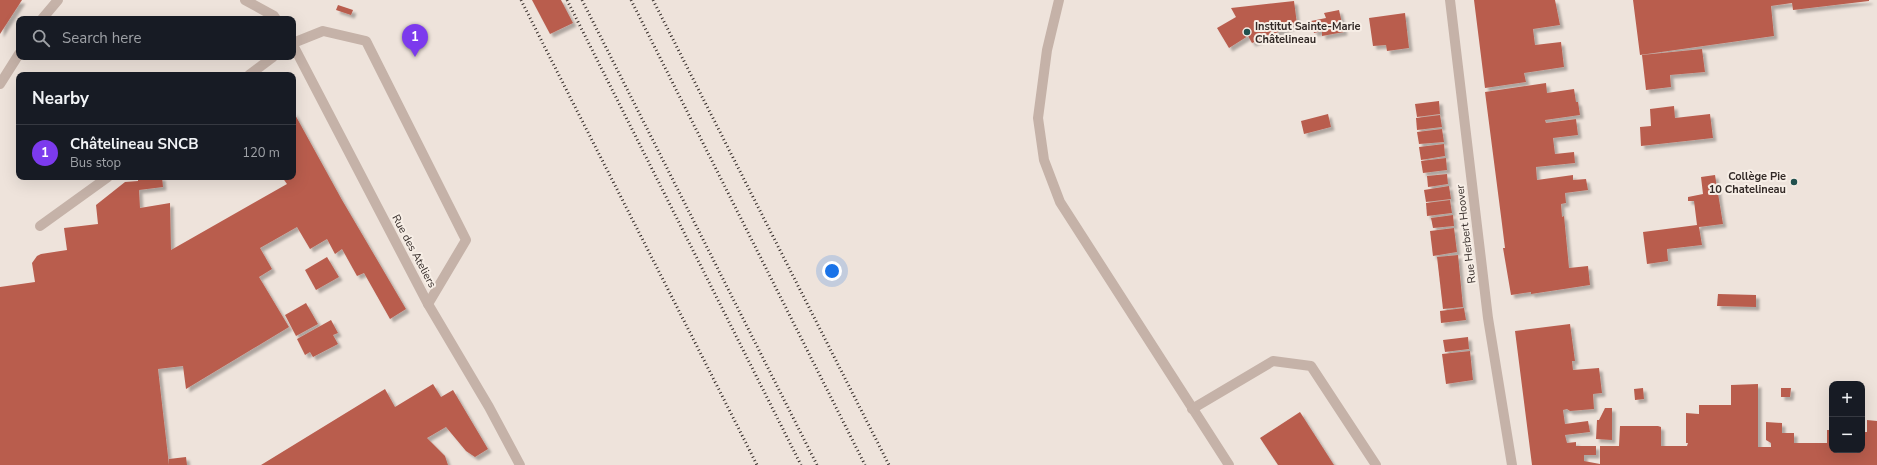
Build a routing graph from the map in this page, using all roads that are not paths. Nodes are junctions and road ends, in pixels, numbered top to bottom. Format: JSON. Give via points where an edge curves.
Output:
{"nodes":[{"id":1,"x":58,"y":0,"type":"edge"},
{"id":2,"x":245,"y":0,"type":"edge"},
{"id":3,"x":1059,"y":0,"type":"edge"},
{"id":4,"x":1450,"y":0,"type":"edge"},
{"id":5,"x":45,"y":16,"type":"edge"},
{"id":6,"x":274,"y":16,"type":"edge"},
{"id":7,"x":296,"y":43,"type":"edge"},
{"id":8,"x":296,"y":50,"type":"edge"},
{"id":9,"x":16,"y":59,"type":"edge"},
{"id":10,"x":269,"y":60,"type":"edge"},
{"id":11,"x":253,"y":72,"type":"edge"},
{"id":12,"x":0,"y":84,"type":"edge"},
{"id":13,"x":104,"y":180,"type":"edge"},
{"id":14,"x":40,"y":226,"type":"dead end"},
{"id":15,"x":428,"y":304,"type":"junction"},
{"id":16,"x":1192,"y":409,"type":"junction"},
{"id":17,"x":520,"y":465,"type":"edge"},
{"id":18,"x":1229,"y":465,"type":"edge"},
{"id":19,"x":1376,"y":465,"type":"edge"},
{"id":20,"x":1512,"y":465,"type":"edge"}],
"edges":[{"from":1,"to":5,"type":"street"},
{"from":2,"to":6,"type":"street"},
{"from":3,"to":16,"type":"street","via":[[1047,50],[1038,118],[1044,160],[1060,202]]},
{"from":4,"to":20,"type":"street","name":"Rue Herbert Hoover","via":[[1488,318]]},
{"from":7,"to":15,"type":"street","via":[[323,31],[366,41],[466,240]]},
{"from":8,"to":15,"type":"street","name":"Rue des Ateliers"},
{"from":9,"to":12,"type":"street"},
{"from":10,"to":11,"type":"street"},
{"from":13,"to":14,"type":"street"},
{"from":15,"to":17,"type":"street","name":"Rue des Ateliers"},
{"from":16,"to":18,"type":"street"},
{"from":16,"to":19,"type":"street","via":[[1273,361],[1311,366]]}]}
